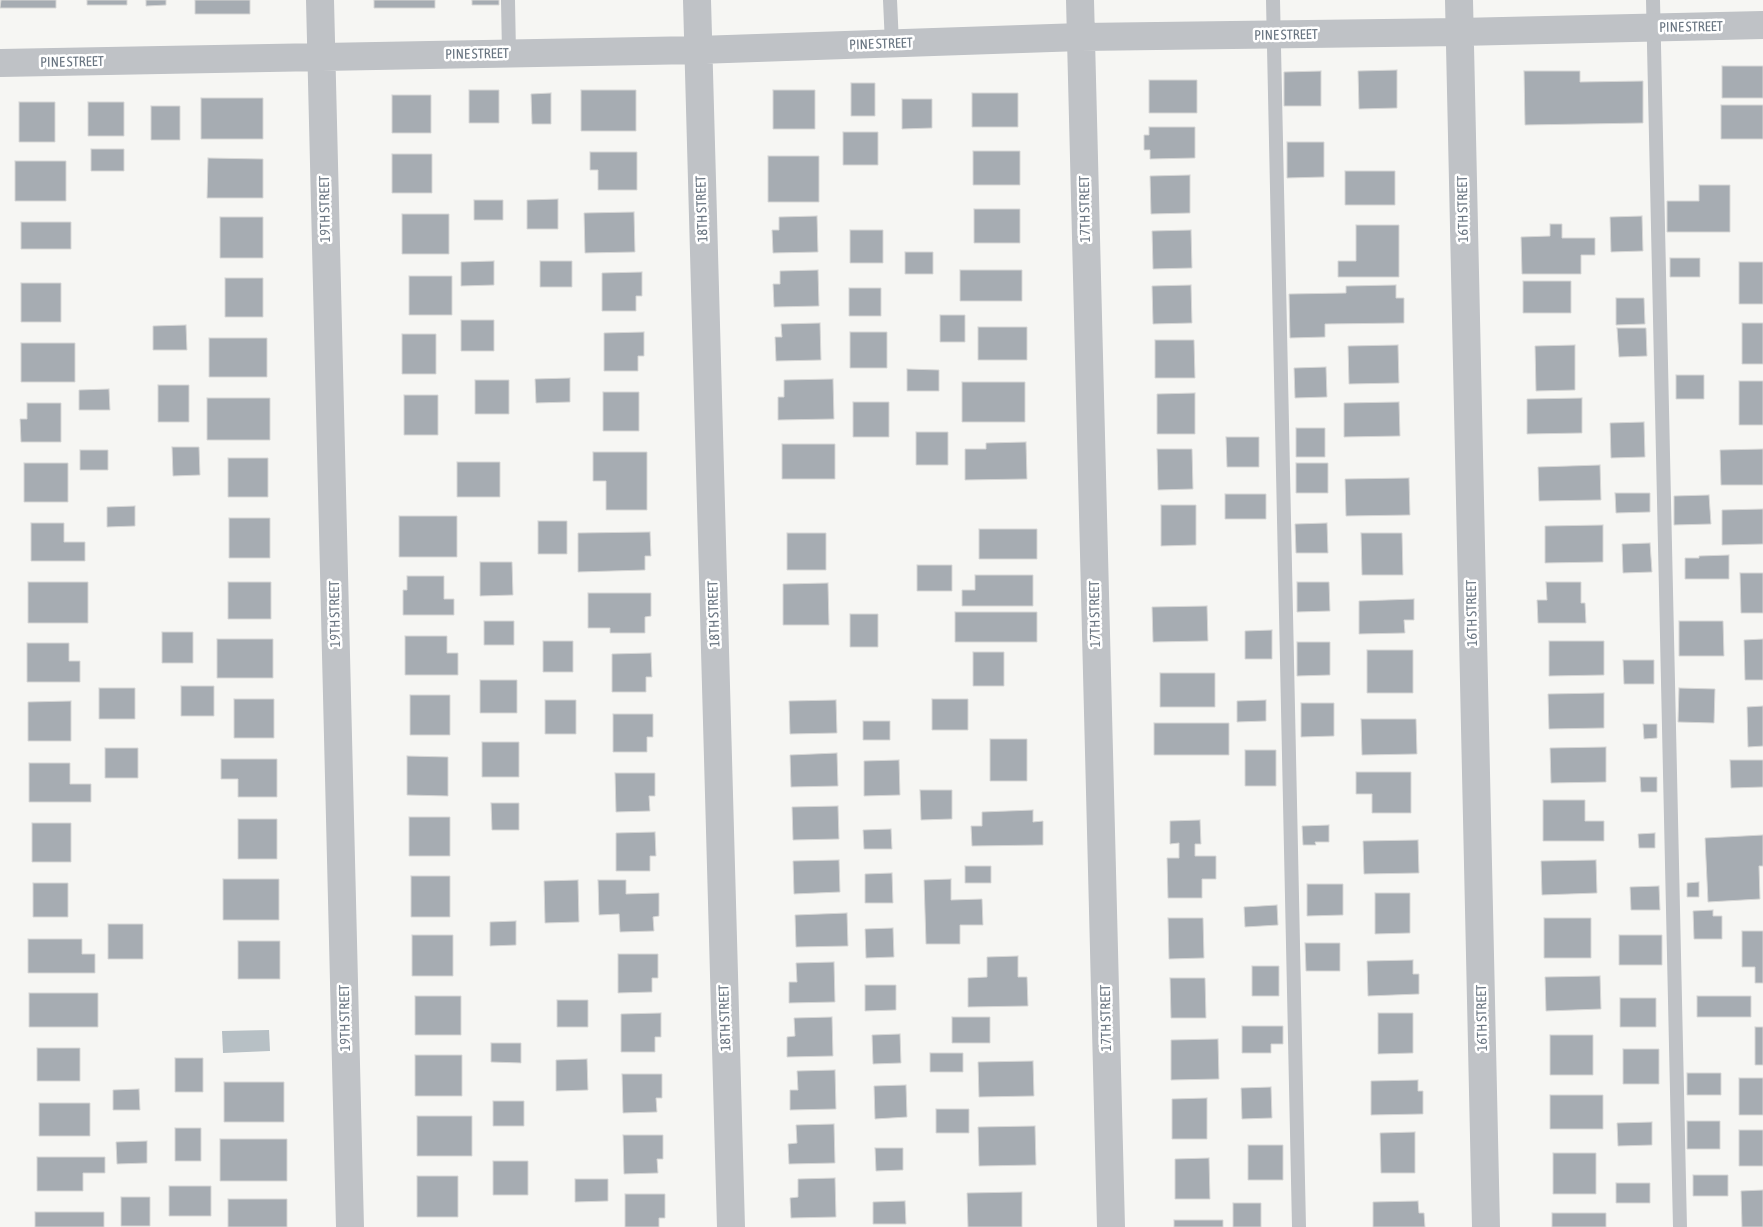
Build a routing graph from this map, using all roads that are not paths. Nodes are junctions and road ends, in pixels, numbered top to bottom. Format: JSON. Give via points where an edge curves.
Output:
{"nodes":[{"id":1,"x":320,"y":0,"type":"edge"},
{"id":2,"x":508,"y":0,"type":"edge"},
{"id":3,"x":697,"y":0,"type":"edge"},
{"id":4,"x":890,"y":0,"type":"edge"},
{"id":5,"x":1080,"y":0,"type":"edge"},
{"id":6,"x":1273,"y":0,"type":"edge"},
{"id":7,"x":1458,"y":0,"type":"edge"},
{"id":8,"x":1653,"y":0,"type":"edge"},
{"id":9,"x":1763,"y":25,"type":"edge"},
{"id":10,"x":1654,"y":28,"type":"junction"},
{"id":11,"x":1459,"y":32,"type":"junction"},
{"id":12,"x":1274,"y":35,"type":"junction"},
{"id":13,"x":1080,"y":37,"type":"junction"},
{"id":14,"x":892,"y":44,"type":"junction"},
{"id":15,"x":698,"y":50,"type":"junction"},
{"id":16,"x":509,"y":53,"type":"junction"},
{"id":17,"x":321,"y":57,"type":"junction"},
{"id":18,"x":0,"y":63,"type":"edge"},
{"id":19,"x":350,"y":1227,"type":"edge"},
{"id":20,"x":731,"y":1227,"type":"edge"},
{"id":21,"x":1111,"y":1227,"type":"edge"},
{"id":22,"x":1299,"y":1227,"type":"edge"},
{"id":23,"x":1486,"y":1227,"type":"edge"},
{"id":24,"x":1680,"y":1227,"type":"edge"}],
"edges":[{"from":1,"to":17,"type":"street","name":"19TH STREET"},
{"from":2,"to":16,"type":"lane"},
{"from":3,"to":15,"type":"street","name":"18TH STREET"},
{"from":4,"to":14,"type":"lane"},
{"from":5,"to":13,"type":"street","name":"17TH STREET"},
{"from":6,"to":12,"type":"lane"},
{"from":7,"to":11,"type":"street","name":"16TH STREET"},
{"from":8,"to":10,"type":"lane"},
{"from":9,"to":10,"type":"street","name":"PINE STREET"},
{"from":10,"to":11,"type":"street","name":"PINE STREET"},
{"from":10,"to":24,"type":"lane"},
{"from":11,"to":12,"type":"street","name":"PINE STREET"},
{"from":11,"to":23,"type":"street","name":"16TH STREET"},
{"from":12,"to":13,"type":"street","name":"PINE STREET"},
{"from":12,"to":22,"type":"lane"},
{"from":13,"to":14,"type":"street","name":"PINE STREET"},
{"from":13,"to":21,"type":"street","name":"17TH STREET"},
{"from":14,"to":15,"type":"street","name":"PINE STREET"},
{"from":15,"to":16,"type":"street","name":"PINE STREET"},
{"from":15,"to":20,"type":"street","name":"18TH STREET"},
{"from":16,"to":17,"type":"street","name":"PINE STREET"},
{"from":17,"to":18,"type":"street","name":"PINE STREET"},
{"from":17,"to":19,"type":"street","name":"19TH STREET"}]}
